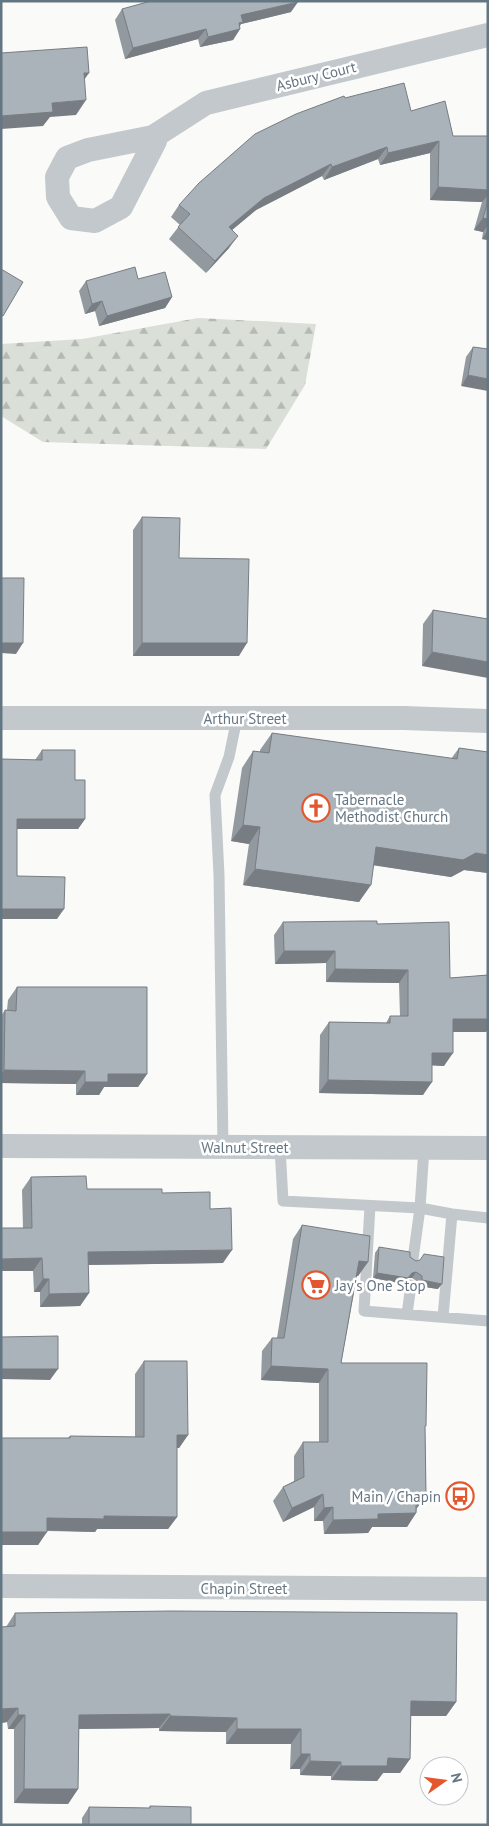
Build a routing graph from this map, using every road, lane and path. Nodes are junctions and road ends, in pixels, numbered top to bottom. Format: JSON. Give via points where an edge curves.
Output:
{"nodes":[{"id":1,"x":488,"y":35,"type":"edge"},
{"id":2,"x":153,"y":137,"type":"dead end"},
{"id":3,"x":1,"y":718,"type":"edge"},
{"id":4,"x":237,"y":718,"type":"junction"},
{"id":5,"x":488,"y":721,"type":"edge"},
{"id":6,"x":1,"y":1146,"type":"edge"},
{"id":7,"x":223,"y":1147,"type":"junction"},
{"id":8,"x":280,"y":1147,"type":"junction"},
{"id":9,"x":424,"y":1148,"type":"junction"},
{"id":10,"x":488,"y":1148,"type":"edge"},
{"id":11,"x":370,"y":1206,"type":"junction"},
{"id":12,"x":420,"y":1208,"type":"junction"},
{"id":13,"x":452,"y":1214,"type":"junction"},
{"id":14,"x":488,"y":1218,"type":"edge"},
{"id":15,"x":413,"y":1259,"type":"edge"},
{"id":16,"x":411,"y":1285,"type":"edge"},
{"id":17,"x":407,"y":1314,"type":"junction"},
{"id":18,"x":443,"y":1317,"type":"junction"},
{"id":19,"x":488,"y":1321,"type":"edge"},
{"id":20,"x":1,"y":1586,"type":"edge"},
{"id":21,"x":488,"y":1589,"type":"edge"}],
"edges":[{"from":1,"to":2,"type":"street","name":"Asbury Court","via":[[206,102]]},
{"from":3,"to":4,"type":"street","name":"Arthur Street"},
{"from":4,"to":5,"type":"street","name":"Arthur Street"},
{"from":4,"to":7,"type":"lane","via":[[229,756],[215,795]]},
{"from":6,"to":7,"type":"street","name":"Walnut Street"},
{"from":7,"to":8,"type":"street","name":"Walnut Street"},
{"from":8,"to":9,"type":"street","name":"Walnut Street"},
{"from":8,"to":11,"type":"lane","via":[[283,1201]]},
{"from":9,"to":10,"type":"street","name":"Walnut Street"},
{"from":9,"to":12,"type":"lane"},
{"from":11,"to":12,"type":"lane"},
{"from":11,"to":17,"type":"lane","via":[[364,1310]]},
{"from":12,"to":13,"type":"lane"},
{"from":12,"to":15,"type":"lane"},
{"from":13,"to":14,"type":"lane"},
{"from":13,"to":18,"type":"lane"},
{"from":16,"to":17,"type":"lane"},
{"from":17,"to":18,"type":"lane"},
{"from":18,"to":19,"type":"lane"},
{"from":20,"to":21,"type":"street","name":"Chapin Street"}]}
